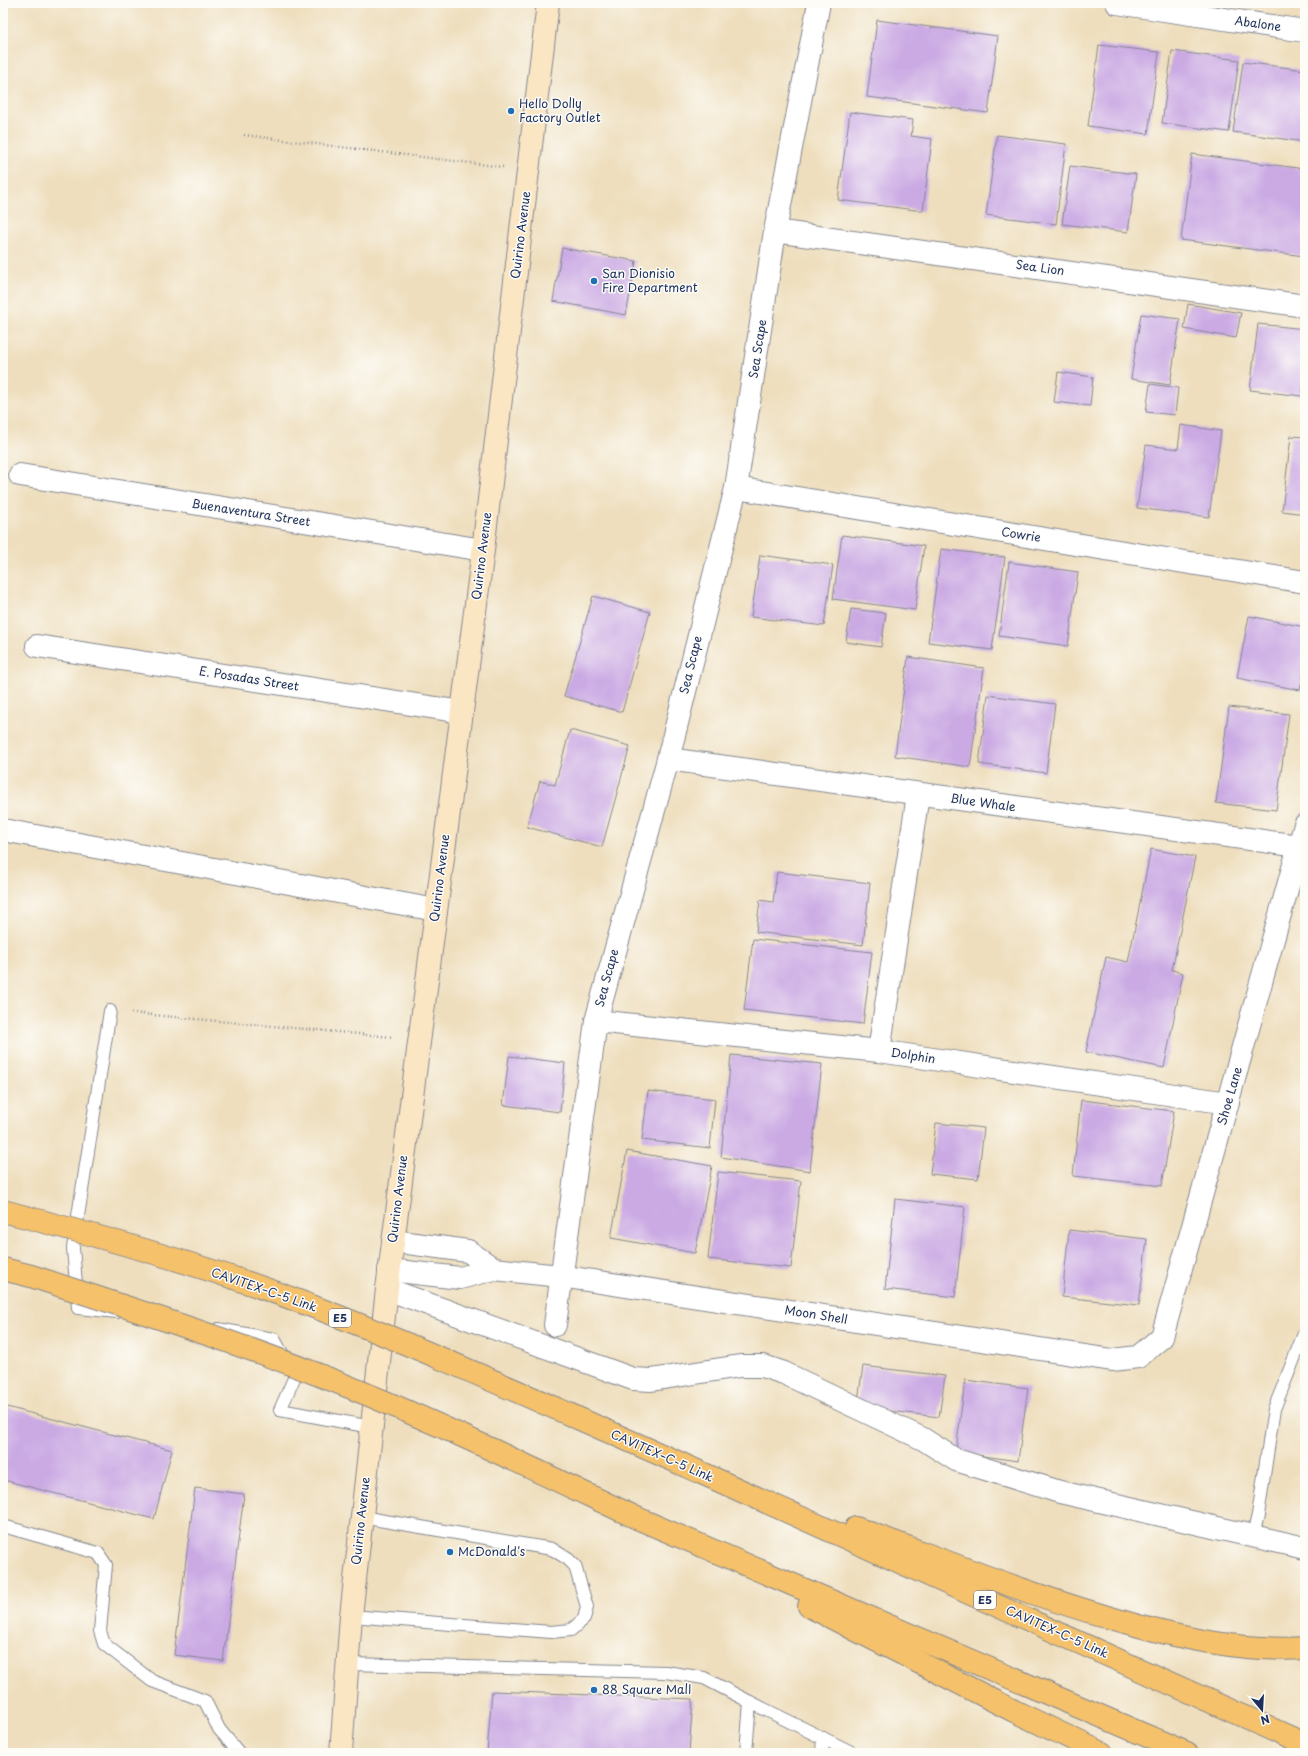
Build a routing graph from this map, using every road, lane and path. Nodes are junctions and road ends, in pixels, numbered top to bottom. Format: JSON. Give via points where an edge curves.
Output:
{"nodes":[{"id":1,"x":548,"y":3,"type":"edge"},
{"id":2,"x":819,"y":3,"type":"edge"},
{"id":3,"x":1117,"y":3,"type":"edge"},
{"id":4,"x":1305,"y":31,"type":"edge"},
{"id":5,"x":244,"y":135,"type":"dead end"},
{"id":6,"x":529,"y":170,"type":"junction"},
{"id":7,"x":775,"y":231,"type":"junction"},
{"id":8,"x":1305,"y":306,"type":"edge"},
{"id":9,"x":20,"y":475,"type":"dead end"},
{"id":10,"x":736,"y":488,"type":"junction"},
{"id":11,"x":483,"y":550,"type":"junction"},
{"id":12,"x":1305,"y":582,"type":"edge"},
{"id":13,"x":37,"y":646,"type":"dead end"},
{"id":14,"x":462,"y":712,"type":"junction"},
{"id":15,"x":668,"y":760,"type":"junction"},
{"id":16,"x":918,"y":795,"type":"junction"},
{"id":17,"x":1305,"y":825,"type":"edge"},
{"id":18,"x":3,"y":830,"type":"edge"},
{"id":19,"x":1299,"y":846,"type":"junction"},
{"id":20,"x":436,"y":910,"type":"junction"},
{"id":21,"x":110,"y":1011,"type":"joint"},
{"id":22,"x":596,"y":1021,"type":"junction"},
{"id":23,"x":419,"y":1040,"type":"junction"},
{"id":24,"x":879,"y":1051,"type":"junction"},
{"id":25,"x":1228,"y":1104,"type":"junction"},
{"id":26,"x":3,"y":1211,"type":"edge"},
{"id":27,"x":393,"y":1241,"type":"junction"},
{"id":28,"x":3,"y":1268,"type":"edge"},
{"id":29,"x":494,"y":1269,"type":"junction"},
{"id":30,"x":560,"y":1276,"type":"junction"},
{"id":31,"x":388,"y":1280,"type":"junction"},
{"id":32,"x":554,"y":1325,"type":"dead end"},
{"id":33,"x":1305,"y":1331,"type":"edge"},
{"id":34,"x":1138,"y":1357,"type":"joint"},
{"id":35,"x":371,"y":1427,"type":"junction"},
{"id":36,"x":666,"y":1457,"type":"junction"},
{"id":37,"x":362,"y":1517,"type":"junction"},
{"id":38,"x":639,"y":1518,"type":"junction"},
{"id":39,"x":3,"y":1526,"type":"edge"},
{"id":40,"x":1253,"y":1535,"type":"junction"},
{"id":41,"x":1305,"y":1548,"type":"edge"},
{"id":42,"x":351,"y":1616,"type":"junction"},
{"id":43,"x":1305,"y":1648,"type":"edge"},
{"id":44,"x":348,"y":1664,"type":"junction"},
{"id":45,"x":750,"y":1702,"type":"junction"},
{"id":46,"x":823,"y":1738,"type":"junction"},
{"id":47,"x":1305,"y":1744,"type":"edge"},
{"id":48,"x":239,"y":1753,"type":"edge"},
{"id":49,"x":342,"y":1753,"type":"edge"},
{"id":50,"x":746,"y":1753,"type":"edge"},
{"id":51,"x":822,"y":1753,"type":"edge"},
{"id":52,"x":853,"y":1753,"type":"edge"},
{"id":53,"x":1102,"y":1753,"type":"edge"},
{"id":54,"x":1187,"y":1753,"type":"edge"}],
"edges":[{"from":1,"to":6,"type":"main road","name":"Quirino Avenue"},
{"from":2,"to":7,"type":"street","name":"Sea Scape"},
{"from":3,"to":4,"type":"street","name":"Abalone"},
{"from":5,"to":6,"type":"path"},
{"from":6,"to":11,"type":"main road","name":"Quirino Avenue"},
{"from":7,"to":8,"type":"street","name":"Sea Lion"},
{"from":7,"to":10,"type":"street","name":"Sea Scape"},
{"from":9,"to":11,"type":"street","name":"Buenaventura Street"},
{"from":10,"to":12,"type":"street","name":"Cowrie"},
{"from":10,"to":15,"type":"street","name":"Sea Scape"},
{"from":11,"to":14,"type":"main road","name":"Quirino Avenue"},
{"from":13,"to":14,"type":"street","name":"E. Posadas Street"},
{"from":14,"to":20,"type":"main road","name":"Quirino Avenue"},
{"from":15,"to":16,"type":"street","name":"Blue Whale"},
{"from":15,"to":22,"type":"street","name":"Sea Scape"},
{"from":16,"to":19,"type":"street","name":"Blue Whale"},
{"from":16,"to":24,"type":"street"},
{"from":17,"to":19,"type":"street","name":"Shoe Lane"},
{"from":18,"to":20,"type":"street"},
{"from":19,"to":25,"type":"street","name":"Shoe Lane"},
{"from":20,"to":23,"type":"main road","name":"Quirino Avenue"},
{"from":21,"to":23,"type":"path"},
{"from":21,"to":35,"type":"lane","via":[[73,1248],[78,1308],[130,1313],[274,1339],[296,1376],[280,1410]]},
{"from":22,"to":24,"type":"street","name":"Dolphin"},
{"from":22,"to":30,"type":"street","name":"Sea Scape"},
{"from":23,"to":27,"type":"main road","name":"Quirino Avenue"},
{"from":24,"to":25,"type":"street","name":"Dolphin"},
{"from":25,"to":34,"type":"street","name":"Shoe Lane","via":[[1162,1338]]},
{"from":26,"to":36,"type":"highway","name":"CAVITEX–C-5 Link","number":"E5","bridge":true,"via":[[186,1263],[309,1305],[434,1355]]},
{"from":27,"to":29,"type":"street","name":"Moon Shell","via":[[468,1251]]},
{"from":27,"to":31,"type":"main road","name":"Quirino Avenue"},
{"from":28,"to":38,"type":"highway","bridge":true,"via":[[196,1329],[316,1374],[445,1428]]},
{"from":29,"to":30,"type":"street","name":"Moon Shell"},
{"from":29,"to":31,"type":"street","name":"Moon Shell","via":[[460,1278]]},
{"from":30,"to":32,"type":"street","name":"Sea Scape"},
{"from":30,"to":34,"type":"street","name":"Moon Shell","via":[[1112,1360]]},
{"from":31,"to":35,"type":"main road","name":"Quirino Avenue"},
{"from":31,"to":40,"type":"street","via":[[633,1378],[651,1380],[740,1366],[763,1366],[784,1373],[923,1439],[956,1460],[1060,1492]]},
{"from":33,"to":40,"type":"lane","via":[[1274,1409]]},
{"from":35,"to":37,"type":"main road","name":"Quirino Avenue"},
{"from":36,"to":43,"type":"highway","via":[[1035,1594],[1088,1611],[1175,1635],[1216,1643],[1255,1648]]},
{"from":36,"to":47,"type":"highway","name":"CAVITEX–C-5 Link","number":"E5"},
{"from":37,"to":42,"type":"main road","name":"Quirino Avenue"},
{"from":37,"to":42,"type":"lane","via":[[552,1549],[575,1566],[587,1607],[584,1619],[571,1630],[551,1632]]},
{"from":38,"to":53,"type":"highway","via":[[1014,1711]]},
{"from":38,"to":54,"type":"highway"},
{"from":39,"to":48,"type":"lane","via":[[98,1553],[106,1565],[100,1631],[104,1644],[152,1681],[205,1702],[219,1729]]},
{"from":40,"to":41,"type":"street"},
{"from":42,"to":44,"type":"main road","name":"Quirino Avenue"},
{"from":44,"to":45,"type":"lane","via":[[666,1672],[704,1678]]},
{"from":44,"to":49,"type":"main road","name":"Quirino Avenue"},
{"from":45,"to":46,"type":"lane"},
{"from":45,"to":50,"type":"lane"},
{"from":46,"to":51,"type":"lane"},
{"from":46,"to":52,"type":"lane"}]}
